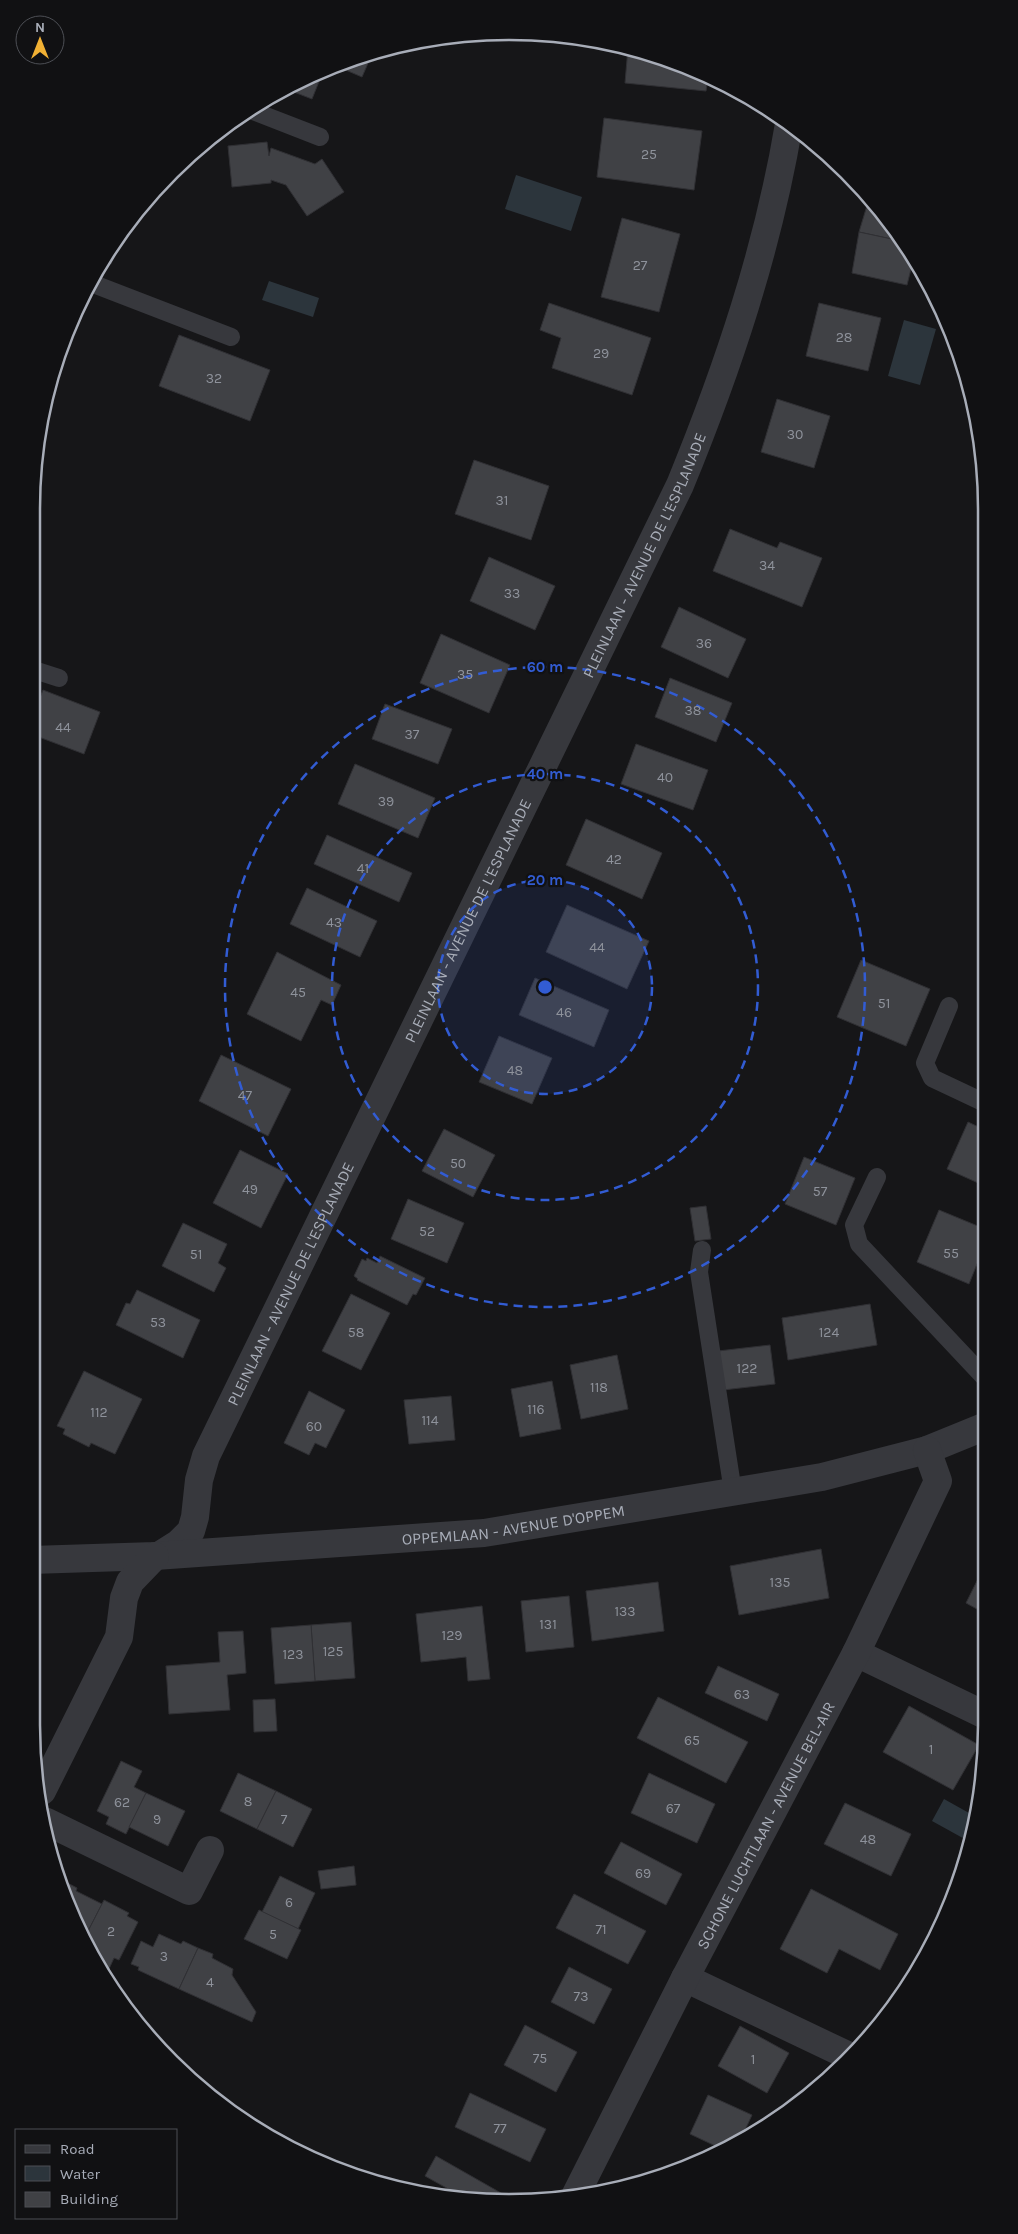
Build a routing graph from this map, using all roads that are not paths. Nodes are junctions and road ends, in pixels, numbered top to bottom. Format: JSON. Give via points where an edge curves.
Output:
{"nodes":[{"id":1,"x":258,"y":113,"type":"edge"},
{"id":2,"x":788,"y":132,"type":"edge"},
{"id":3,"x":320,"y":138,"type":"dead end"},
{"id":4,"x":97,"y":285,"type":"edge"},
{"id":5,"x":231,"y":337,"type":"dead end"},
{"id":6,"x":40,"y":672,"type":"edge"},
{"id":7,"x":59,"y":678,"type":"dead end"},
{"id":8,"x":948,"y":1006,"type":"dead end"},
{"id":9,"x":978,"y":1100,"type":"edge"},
{"id":10,"x":877,"y":1177,"type":"dead end"},
{"id":11,"x":702,"y":1250,"type":"dead end"},
{"id":12,"x":978,"y":1370,"type":"edge"},
{"id":13,"x":978,"y":1429,"type":"edge"},
{"id":14,"x":927,"y":1450,"type":"junction"},
{"id":15,"x":733,"y":1492,"type":"junction"},
{"id":16,"x":158,"y":1556,"type":"junction"},
{"id":17,"x":40,"y":1560,"type":"edge"},
{"id":18,"x":856,"y":1653,"type":"junction"},
{"id":19,"x":978,"y":1712,"type":"edge"},
{"id":20,"x":44,"y":1786,"type":"edge"},
{"id":21,"x":51,"y":1824,"type":"edge"},
{"id":22,"x":210,"y":1850,"type":"dead end"},
{"id":23,"x":685,"y":1978,"type":"junction"},
{"id":24,"x":844,"y":2054,"type":"edge"},
{"id":25,"x":579,"y":2189,"type":"edge"}],
"edges":[{"from":1,"to":3,"type":"lane"},
{"from":2,"to":16,"type":"street","name":"PLEINLAAN - AVENUE DE L'ESPLANADE","via":[[762,252],[739,331],[680,485],[206,1456],[198,1480],[191,1531]]},
{"from":4,"to":5,"type":"lane"},
{"from":6,"to":7,"type":"lane"},
{"from":8,"to":9,"type":"lane","via":[[925,1062],[932,1078]]},
{"from":10,"to":12,"type":"lane","via":[[854,1225],[859,1244]]},
{"from":11,"to":15,"type":"lane","via":[[698,1272]]},
{"from":13,"to":14,"type":"street","name":"OPPEMLAAN - AVENUE D'OPPEM"},
{"from":14,"to":15,"type":"street","name":"OPPEMLAAN - AVENUE D'OPPEM","via":[[822,1477]]},
{"from":14,"to":18,"type":"street","name":"SCHONE LUCHTLAAN - AVENUE BEL-AIR","via":[[938,1480]]},
{"from":15,"to":16,"type":"street","name":"OPPEMLAAN - AVENUE D'OPPEM","via":[[484,1533]]},
{"from":16,"to":17,"type":"street","name":"OPPEMLAAN - AVENUE D'OPPEM"},
{"from":16,"to":20,"type":"street","name":"PLEINLAAN - AVENUE DE L'ESPLANADE","via":[[130,1582],[124,1598],[119,1637]]},
{"from":18,"to":19,"type":"street"},
{"from":18,"to":23,"type":"street","name":"SCHONE LUCHTLAAN - AVENUE BEL-AIR"},
{"from":21,"to":22,"type":"street","via":[[190,1891]]},
{"from":23,"to":24,"type":"street"},
{"from":23,"to":25,"type":"street","name":"SCHONE LUCHTLAAN - AVENUE BEL-AIR"}]}
